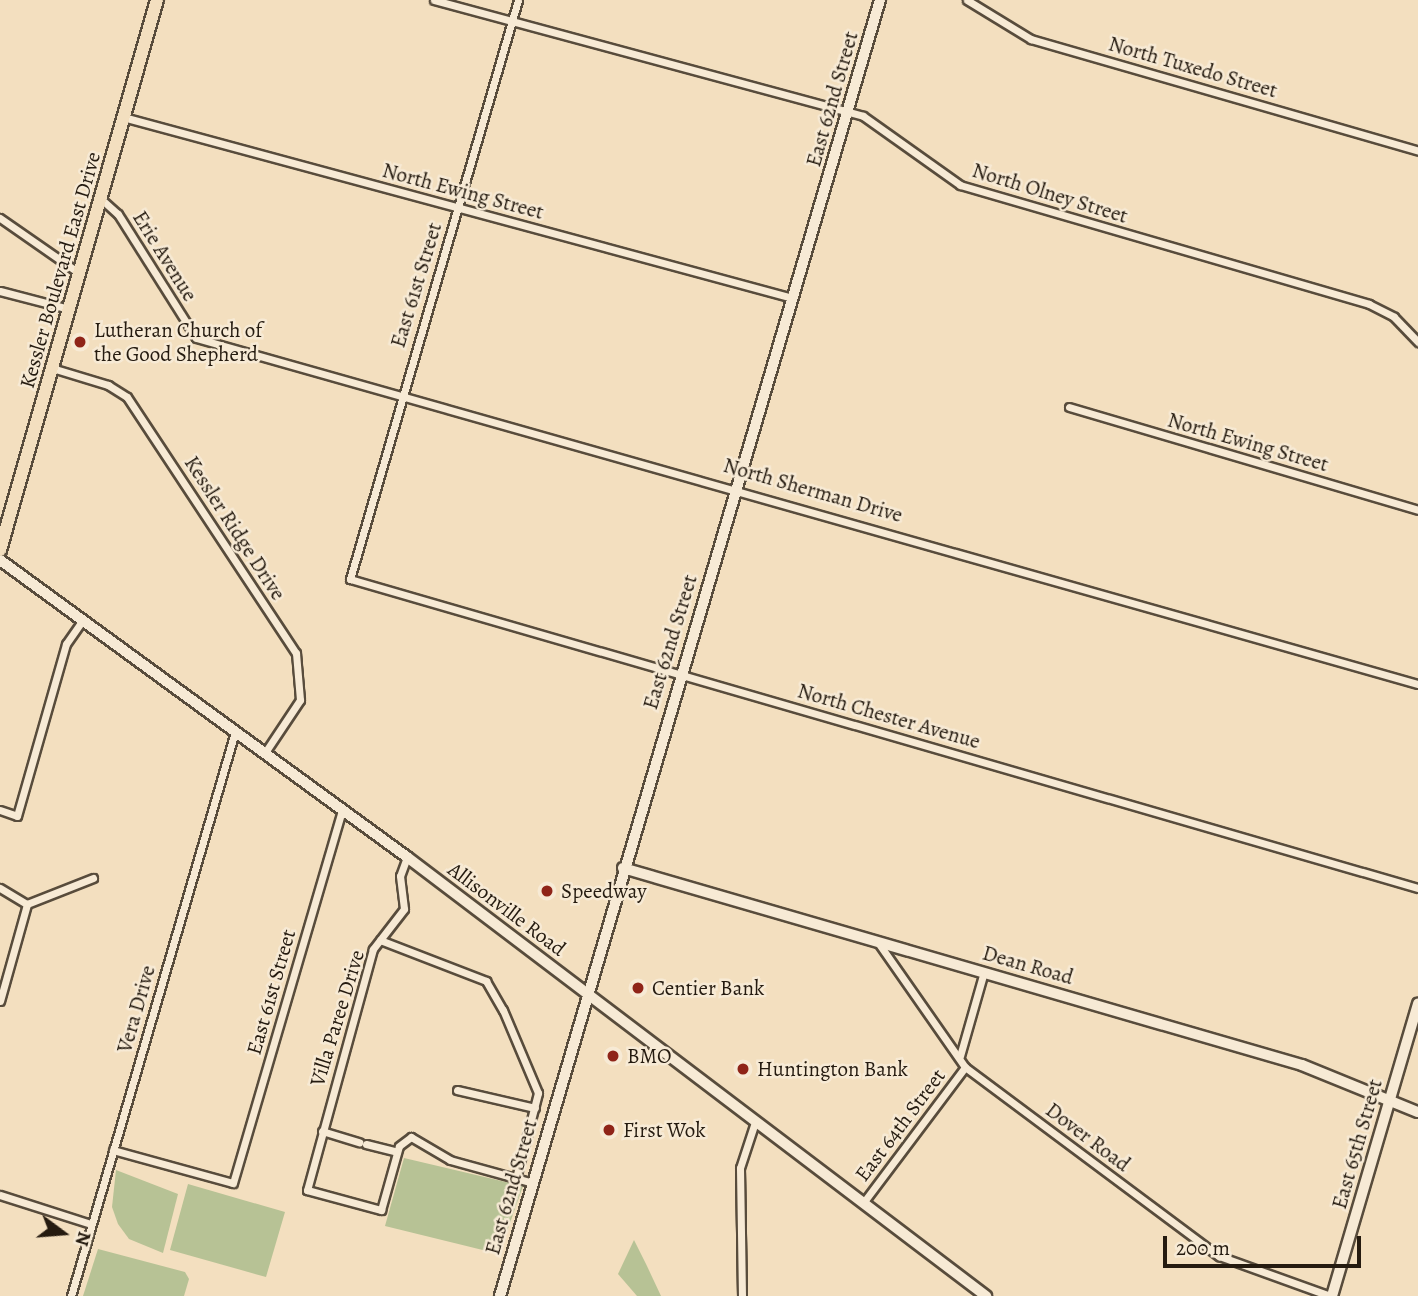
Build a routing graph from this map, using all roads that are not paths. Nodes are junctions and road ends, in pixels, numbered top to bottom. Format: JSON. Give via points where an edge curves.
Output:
{"nodes":[{"id":1,"x":157,"y":0,"type":"edge"},
{"id":2,"x":433,"y":0,"type":"edge"},
{"id":3,"x":518,"y":0,"type":"edge"},
{"id":4,"x":880,"y":0,"type":"edge"},
{"id":5,"x":967,"y":0,"type":"edge"},
{"id":6,"x":513,"y":21,"type":"junction"},
{"id":7,"x":849,"y":112,"type":"junction"},
{"id":8,"x":123,"y":117,"type":"junction"},
{"id":9,"x":1418,"y":151,"type":"edge"},
{"id":10,"x":100,"y":198,"type":"junction"},
{"id":11,"x":457,"y":208,"type":"junction"},
{"id":12,"x":0,"y":218,"type":"edge"},
{"id":13,"x":79,"y":273,"type":"junction"},
{"id":14,"x":0,"y":291,"type":"edge"},
{"id":15,"x":793,"y":298,"type":"junction"},
{"id":16,"x":69,"y":309,"type":"junction"},
{"id":17,"x":196,"y":338,"type":"joint"},
{"id":18,"x":1418,"y":342,"type":"edge"},
{"id":19,"x":52,"y":368,"type":"junction"},
{"id":20,"x":401,"y":395,"type":"junction"},
{"id":21,"x":1069,"y":407,"type":"dead end"},
{"id":22,"x":737,"y":486,"type":"junction"},
{"id":23,"x":1418,"y":510,"type":"edge"},
{"id":24,"x":0,"y":550,"type":"edge"},
{"id":25,"x":0,"y":560,"type":"edge"},
{"id":26,"x":350,"y":579,"type":"joint"},
{"id":27,"x":83,"y":620,"type":"junction"},
{"id":28,"x":681,"y":673,"type":"junction"},
{"id":29,"x":1418,"y":684,"type":"edge"},
{"id":30,"x":234,"y":732,"type":"junction"},
{"id":31,"x":264,"y":754,"type":"junction"},
{"id":32,"x":0,"y":810,"type":"edge"},
{"id":33,"x":342,"y":810,"type":"junction"},
{"id":34,"x":407,"y":857,"type":"junction"},
{"id":35,"x":623,"y":868,"type":"junction"},
{"id":36,"x":93,"y":878,"type":"dead end"},
{"id":37,"x":0,"y":888,"type":"edge"},
{"id":38,"x":1418,"y":888,"type":"edge"},
{"id":39,"x":27,"y":904,"type":"junction"},
{"id":40,"x":380,"y":940,"type":"junction"},
{"id":41,"x":876,"y":941,"type":"junction"},
{"id":42,"x":984,"y":972,"type":"junction"},
{"id":43,"x":588,"y":992,"type":"junction"},
{"id":44,"x":0,"y":1001,"type":"edge"},
{"id":45,"x":1418,"y":1003,"type":"edge"},
{"id":46,"x":960,"y":1056,"type":"junction"},
{"id":47,"x":965,"y":1067,"type":"junction"},
{"id":48,"x":457,"y":1090,"type":"dead end"},
{"id":49,"x":1389,"y":1103,"type":"junction"},
{"id":50,"x":535,"y":1108,"type":"junction"},
{"id":51,"x":1418,"y":1112,"type":"edge"},
{"id":52,"x":755,"y":1122,"type":"junction"},
{"id":53,"x":322,"y":1131,"type":"junction"},
{"id":54,"x":113,"y":1150,"type":"junction"},
{"id":55,"x":397,"y":1152,"type":"junction"},
{"id":56,"x":516,"y":1178,"type":"junction"},
{"id":57,"x":533,"y":1183,"type":"junction"},
{"id":58,"x":0,"y":1195,"type":"edge"},
{"id":59,"x":863,"y":1203,"type":"junction"},
{"id":60,"x":91,"y":1224,"type":"junction"},
{"id":61,"x":71,"y":1296,"type":"edge"},
{"id":62,"x":500,"y":1296,"type":"edge"},
{"id":63,"x":741,"y":1296,"type":"edge"},
{"id":64,"x":986,"y":1296,"type":"edge"},
{"id":65,"x":1331,"y":1296,"type":"edge"}],
"edges":[{"from":1,"to":8,"type":"main road","name":"Kessler Boulevard East Drive"},
{"from":2,"to":6,"type":"street","name":"North Olney Street"},
{"from":3,"to":6,"type":"street","name":"East 61st Street"},
{"from":4,"to":7,"type":"street","name":"East 62nd Street"},
{"from":5,"to":9,"type":"street","name":"North Tuxedo Street","via":[[1031,38]]},
{"from":6,"to":7,"type":"street","name":"North Olney Street"},
{"from":6,"to":11,"type":"street","name":"East 61st Street"},
{"from":7,"to":15,"type":"street","name":"East 62nd Street"},
{"from":7,"to":18,"type":"street","name":"North Olney Street","via":[[886,128],[965,188],[1373,305]]},
{"from":8,"to":10,"type":"main road","name":"Kessler Boulevard East Drive"},
{"from":8,"to":11,"type":"street","name":"North Ewing Street"},
{"from":10,"to":13,"type":"main road","name":"Kessler Boulevard East Drive"},
{"from":10,"to":17,"type":"street","name":"Erie Avenue","via":[[118,214]]},
{"from":11,"to":15,"type":"street","name":"North Ewing Street"},
{"from":11,"to":20,"type":"street","name":"East 61st Street"},
{"from":12,"to":13,"type":"street"},
{"from":13,"to":16,"type":"main road","name":"Kessler Boulevard East Drive"},
{"from":14,"to":16,"type":"street"},
{"from":15,"to":22,"type":"street","name":"East 62nd Street"},
{"from":16,"to":19,"type":"main road","name":"Kessler Boulevard East Drive"},
{"from":17,"to":20,"type":"street","name":"North Sherman Drive"},
{"from":19,"to":24,"type":"main road","name":"Kessler Boulevard East Drive"},
{"from":19,"to":31,"type":"street","name":"Kessler Ridge Drive","via":[[108,385],[127,397],[296,653],[300,700]]},
{"from":20,"to":22,"type":"street","name":"North Sherman Drive"},
{"from":20,"to":26,"type":"street","name":"East 61st Street"},
{"from":21,"to":23,"type":"street","name":"North Ewing Street"},
{"from":22,"to":28,"type":"street","name":"East 62nd Street"},
{"from":22,"to":29,"type":"street","name":"North Sherman Drive"},
{"from":25,"to":27,"type":"street","name":"Allisonville Road"},
{"from":26,"to":28,"type":"street","name":"North Chester Avenue"},
{"from":27,"to":30,"type":"street","name":"Allisonville Road"},
{"from":27,"to":32,"type":"street","via":[[66,644],[18,816]]},
{"from":28,"to":35,"type":"street","name":"East 62nd Street"},
{"from":28,"to":38,"type":"street","name":"North Chester Avenue"},
{"from":30,"to":31,"type":"street","name":"Allisonville Road"},
{"from":30,"to":54,"type":"street","name":"Vera Drive"},
{"from":31,"to":33,"type":"street","name":"Allisonville Road"},
{"from":33,"to":34,"type":"street","name":"Allisonville Road"},
{"from":33,"to":54,"type":"street","name":"East 61st Street","via":[[233,1183]]},
{"from":34,"to":40,"type":"street","name":"Villa Paree Drive","via":[[400,876],[404,909]]},
{"from":34,"to":43,"type":"street","name":"Allisonville Road"},
{"from":35,"to":41,"type":"street","name":"Dean Road"},
{"from":35,"to":43,"type":"street","name":"East 62nd Street"},
{"from":36,"to":39,"type":"street"},
{"from":37,"to":39,"type":"street"},
{"from":39,"to":44,"type":"street"},
{"from":40,"to":50,"type":"street","via":[[486,981],[527,1058],[538,1093]]},
{"from":40,"to":53,"type":"street","name":"Villa Paree Drive"},
{"from":41,"to":42,"type":"street","name":"Dean Road"},
{"from":41,"to":46,"type":"street","name":"Dover Road"},
{"from":42,"to":46,"type":"street","name":"East 64th Street"},
{"from":42,"to":49,"type":"street","name":"Dean Road","via":[[1302,1065]]},
{"from":43,"to":52,"type":"street","name":"Allisonville Road"},
{"from":43,"to":57,"type":"street","name":"East 62nd Street"},
{"from":45,"to":49,"type":"street","name":"East 65th Street"},
{"from":46,"to":47,"type":"street","name":"Dover Road"},
{"from":47,"to":59,"type":"street","name":"East 64th Street"},
{"from":47,"to":65,"type":"street","name":"Dover Road","via":[[1219,1256]]},
{"from":48,"to":50,"type":"street"},
{"from":49,"to":51,"type":"street","name":"Dean Road"},
{"from":49,"to":65,"type":"street","name":"East 65th Street"},
{"from":50,"to":56,"type":"street"},
{"from":52,"to":59,"type":"street","name":"Allisonville Road"},
{"from":52,"to":63,"type":"street","via":[[740,1168]]},
{"from":53,"to":55,"type":"street"},
{"from":53,"to":55,"type":"street","name":"Villa Paree Drive","via":[[307,1185],[310,1195],[375,1213]]},
{"from":54,"to":60,"type":"street","name":"Vera Drive"},
{"from":55,"to":56,"type":"street","via":[[411,1137],[450,1160]]},
{"from":56,"to":57,"type":"street"},
{"from":57,"to":62,"type":"street","name":"East 62nd Street"},
{"from":58,"to":60,"type":"street"},
{"from":59,"to":64,"type":"street","name":"Allisonville Road"},
{"from":60,"to":61,"type":"street","name":"Vera Drive"}]}
